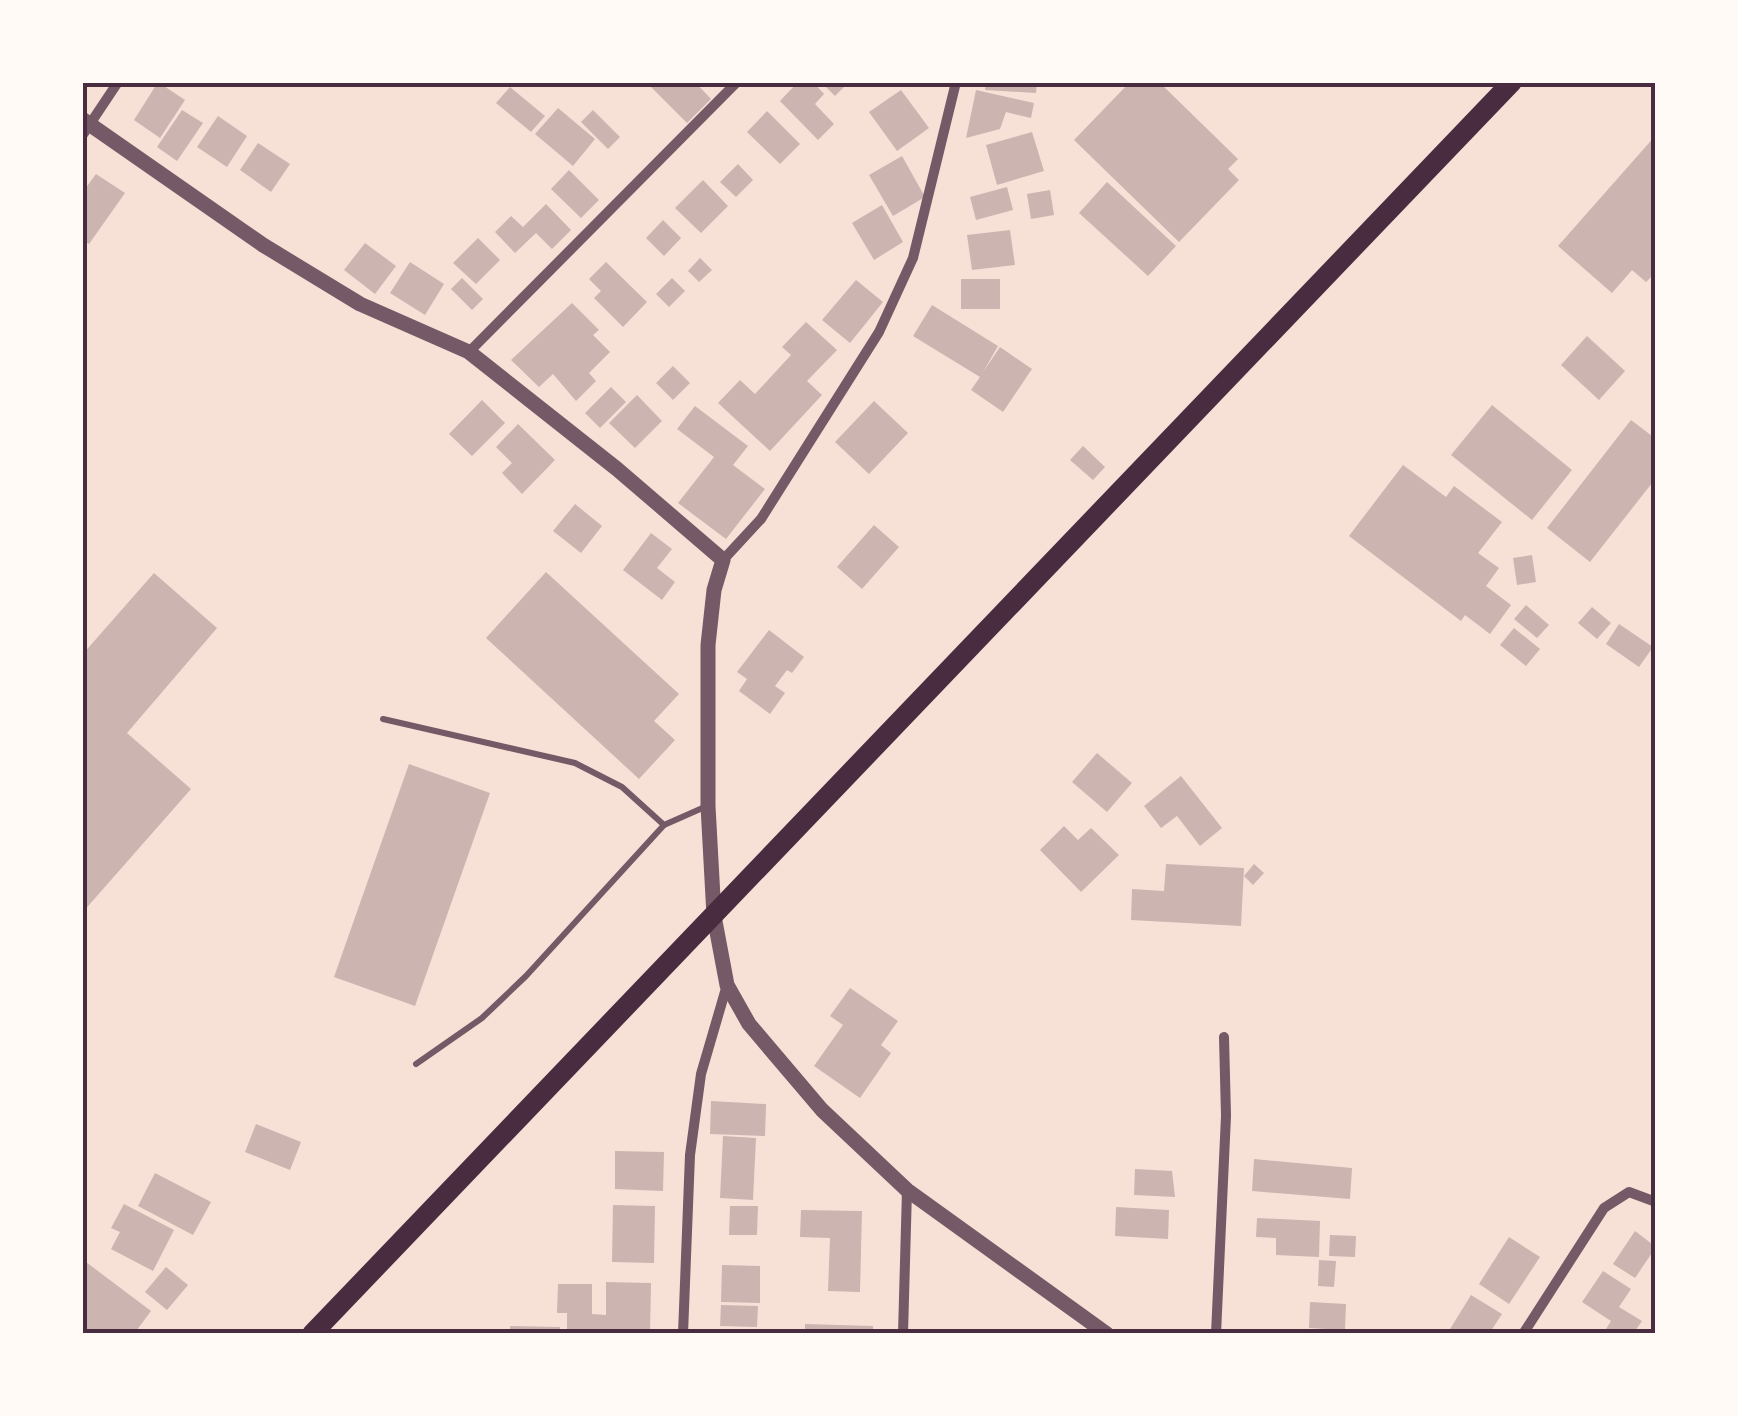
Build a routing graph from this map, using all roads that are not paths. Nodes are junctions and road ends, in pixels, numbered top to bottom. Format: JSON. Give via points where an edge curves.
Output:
{"nodes":[{"id":1,"x":118,"y":82,"type":"edge"},
{"id":2,"x":737,"y":82,"type":"edge"},
{"id":3,"x":956,"y":82,"type":"edge"},
{"id":4,"x":1512,"y":82,"type":"edge"},
{"id":5,"x":85,"y":127,"type":"edge"},
{"id":6,"x":469,"y":352,"type":"junction"},
{"id":7,"x":724,"y":560,"type":"junction"},
{"id":8,"x":382,"y":720,"type":"dead end"},
{"id":9,"x":708,"y":806,"type":"junction"},
{"id":10,"x":664,"y":825,"type":"junction"},
{"id":11,"x":714,"y":916,"type":"junction"},
{"id":12,"x":727,"y":985,"type":"junction"},
{"id":13,"x":1224,"y":1037,"type":"dead end"},
{"id":14,"x":416,"y":1064,"type":"dead end"},
{"id":15,"x":906,"y":1190,"type":"junction"},
{"id":16,"x":1656,"y":1202,"type":"edge"},
{"id":17,"x":312,"y":1334,"type":"edge"},
{"id":18,"x":683,"y":1334,"type":"edge"},
{"id":19,"x":903,"y":1334,"type":"edge"},
{"id":20,"x":1107,"y":1334,"type":"edge"},
{"id":21,"x":1216,"y":1334,"type":"edge"},
{"id":22,"x":1523,"y":1334,"type":"edge"}],
"edges":[{"from":1,"to":5,"type":"street"},
{"from":2,"to":6,"type":"street"},
{"from":3,"to":7,"type":"street","via":[[913,258],[896,300],[761,519]]},
{"from":4,"to":11,"type":"highway"},
{"from":5,"to":6,"type":"street","via":[[360,304]]},
{"from":6,"to":7,"type":"street"},
{"from":7,"to":9,"type":"street","via":[[708,645]]},
{"from":8,"to":10,"type":"lane","via":[[575,763],[622,787]]},
{"from":9,"to":10,"type":"lane"},
{"from":9,"to":11,"type":"street"},
{"from":10,"to":14,"type":"lane","via":[[526,976],[482,1018]]},
{"from":11,"to":12,"type":"street"},
{"from":11,"to":17,"type":"highway"},
{"from":12,"to":15,"type":"street","via":[[749,1024],[822,1110]]},
{"from":12,"to":18,"type":"street","via":[[702,1074],[690,1155]]},
{"from":13,"to":21,"type":"street"},
{"from":15,"to":19,"type":"street"},
{"from":15,"to":20,"type":"street"},
{"from":16,"to":22,"type":"street","via":[[1629,1192],[1604,1208]]}]}
